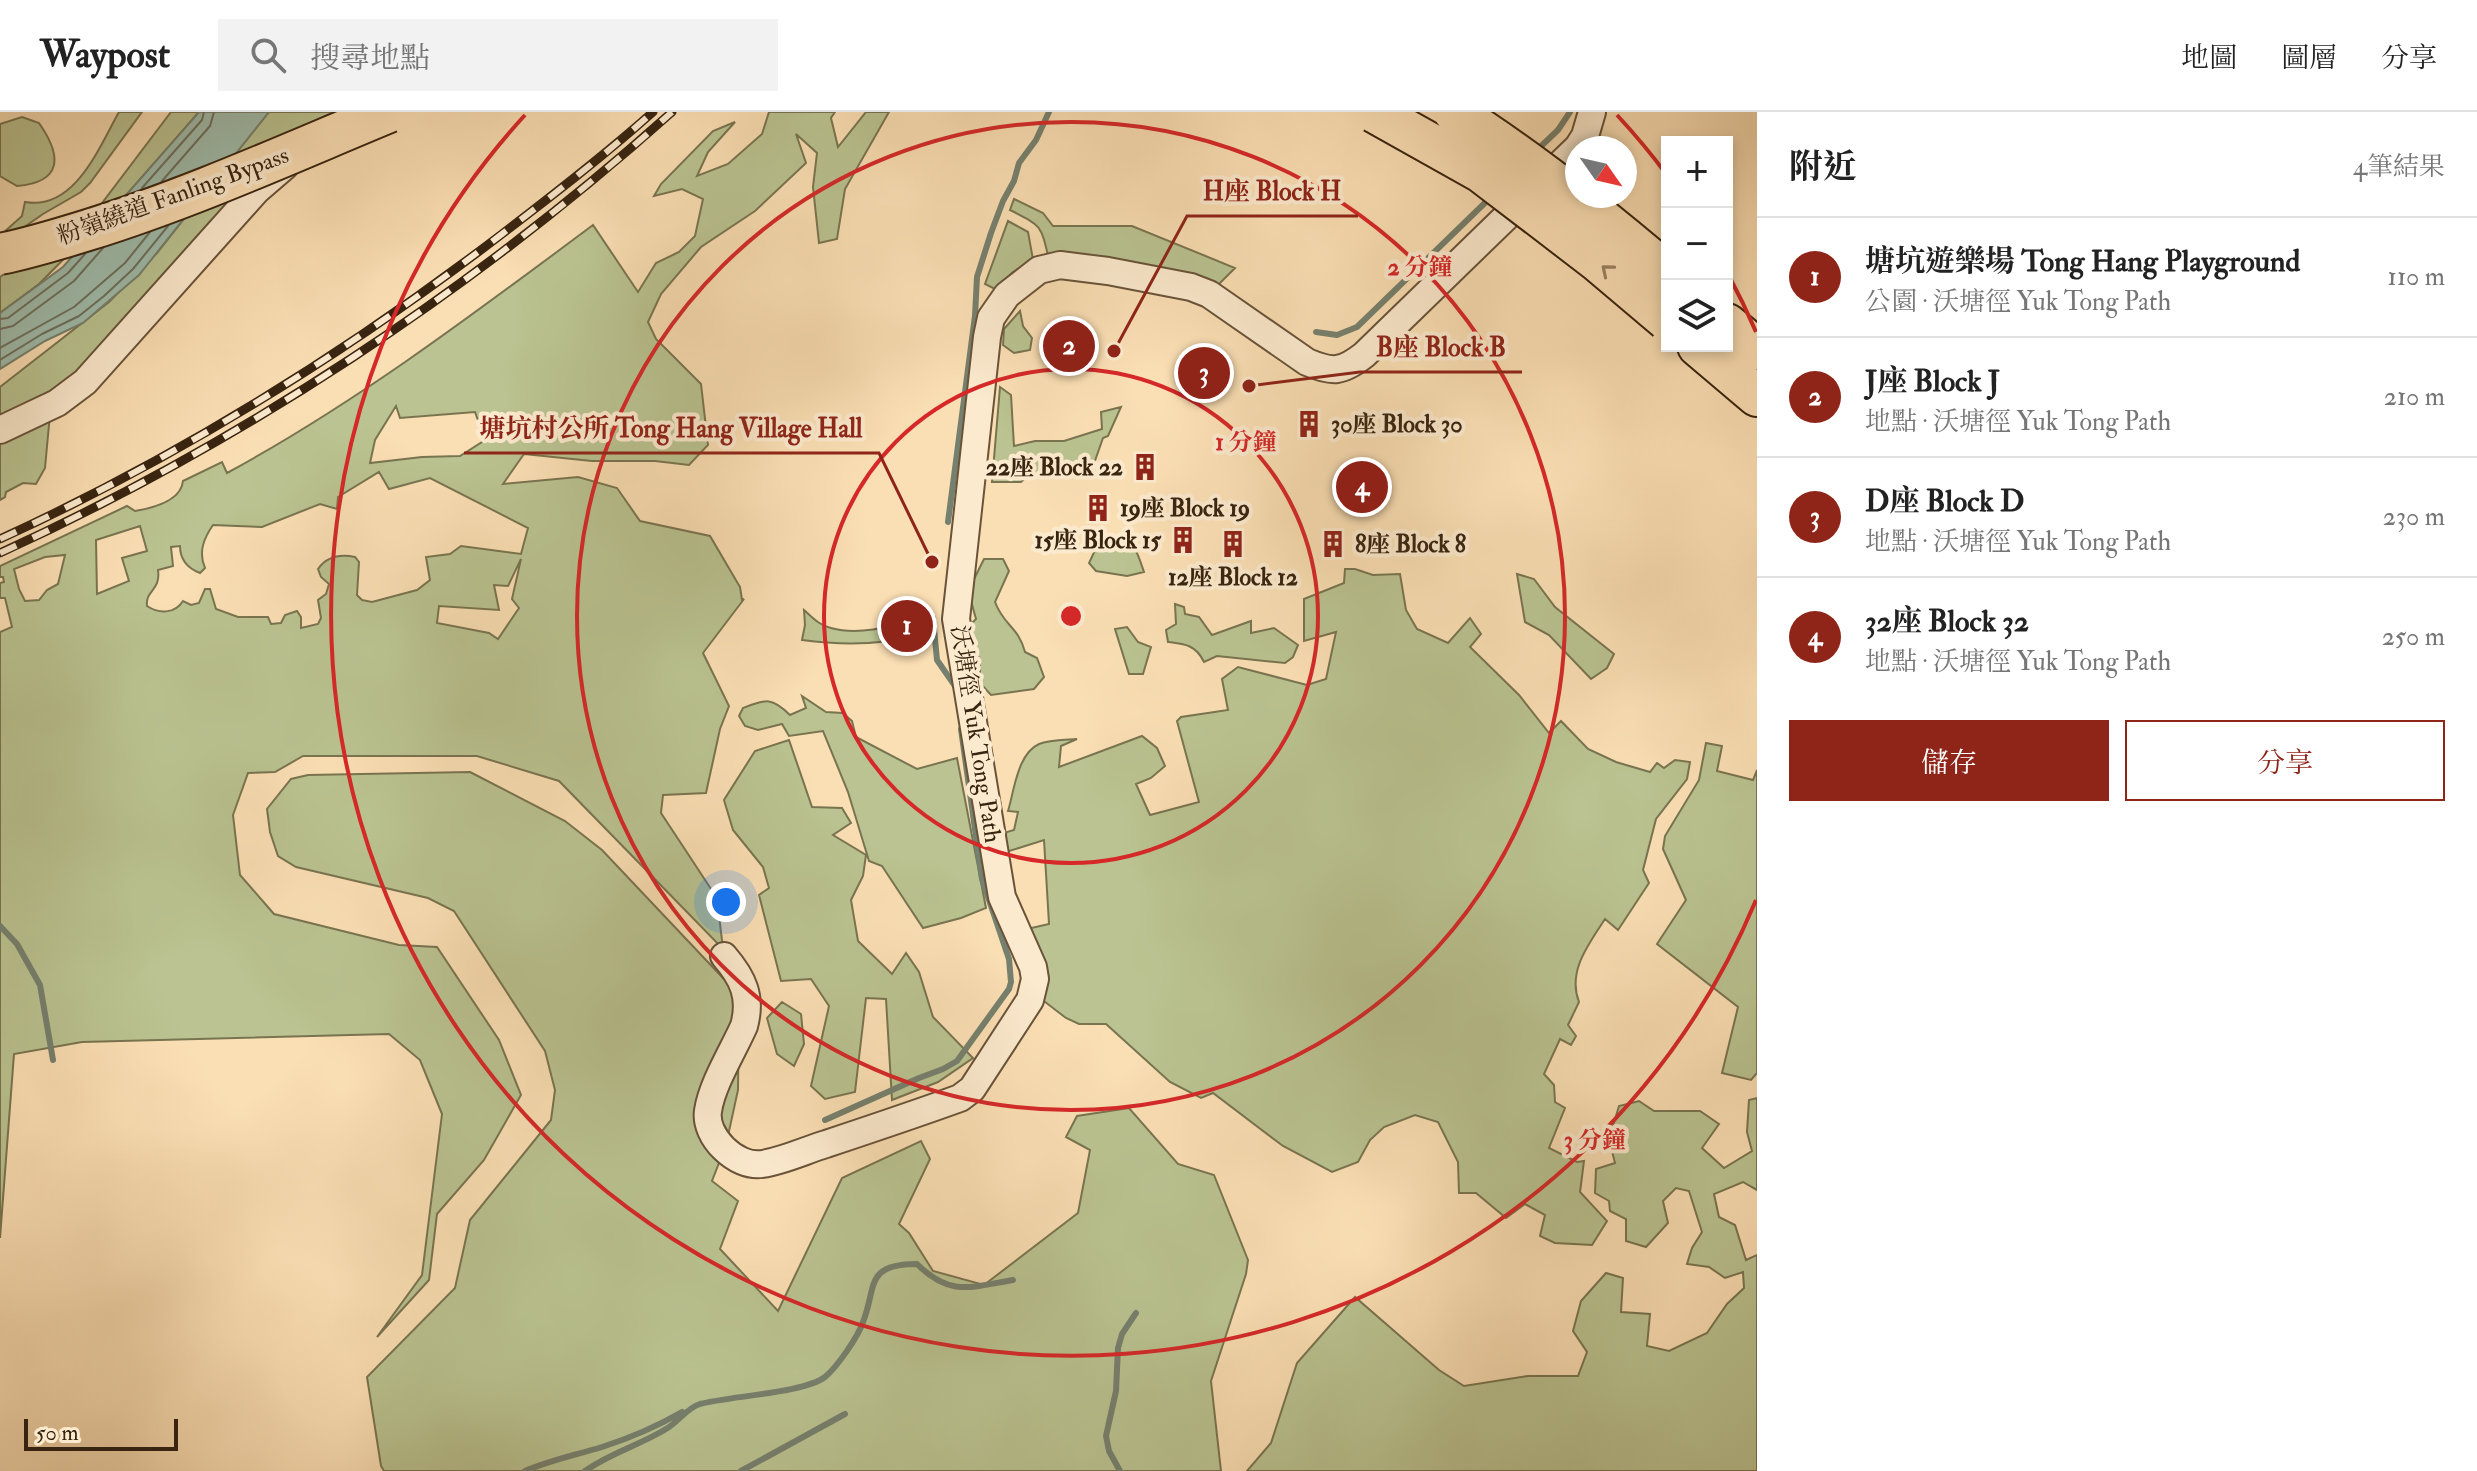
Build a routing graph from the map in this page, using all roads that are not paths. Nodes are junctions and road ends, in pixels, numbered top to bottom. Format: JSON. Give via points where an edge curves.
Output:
{"nodes":[{"id":1,"x":351,"y":112,"type":"edge"},
{"id":2,"x":389,"y":112,"type":"edge"},
{"id":3,"x":1374,"y":112,"type":"edge"},
{"id":4,"x":1454,"y":112,"type":"edge"},
{"id":5,"x":1592,"y":112,"type":"edge"},
{"id":6,"x":0,"y":254,"type":"edge"},
{"id":7,"x":1661,"y":268,"type":"edge"},
{"id":8,"x":1661,"y":315,"type":"edge"},
{"id":9,"x":1733,"y":329,"type":"edge"},
{"id":10,"x":1757,"y":349,"type":"edge"},
{"id":11,"x":1705,"y":352,"type":"edge"},
{"id":12,"x":1757,"y":396,"type":"edge"},
{"id":13,"x":0,"y":430,"type":"edge"},
{"id":14,"x":724,"y":956,"type":"dead end"}],
"edges":[{"from":1,"to":13,"type":"street","via":[[256,191],[85,382],[57,403]]},
{"from":2,"to":6,"type":"highway","name":"粉嶺繞道 Fanling Bypass","bridge":true,"via":[[131,216]]},
{"from":8,"to":3,"type":"highway","one_way":true,"bridge":true,"via":[[1481,172]]},
{"from":4,"to":7,"type":"highway","bridge":true,"via":[[1566,189]]},
{"from":5,"to":14,"type":"street","name":"沃塘徑 Yuk Tong Path","via":[[1578,147],[1344,369],[1324,370],[1307,362],[1191,287],[1060,265],[1039,270],[1007,295],[991,318],[987,337],[956,619],[1002,897],[1033,967],[1034,990],[966,1094],[751,1164],[733,1155],[708,1124],[711,1098],[747,1014],[743,981]]},
{"from":9,"to":10,"type":"highway"},
{"from":11,"to":12,"type":"highway"}]}
